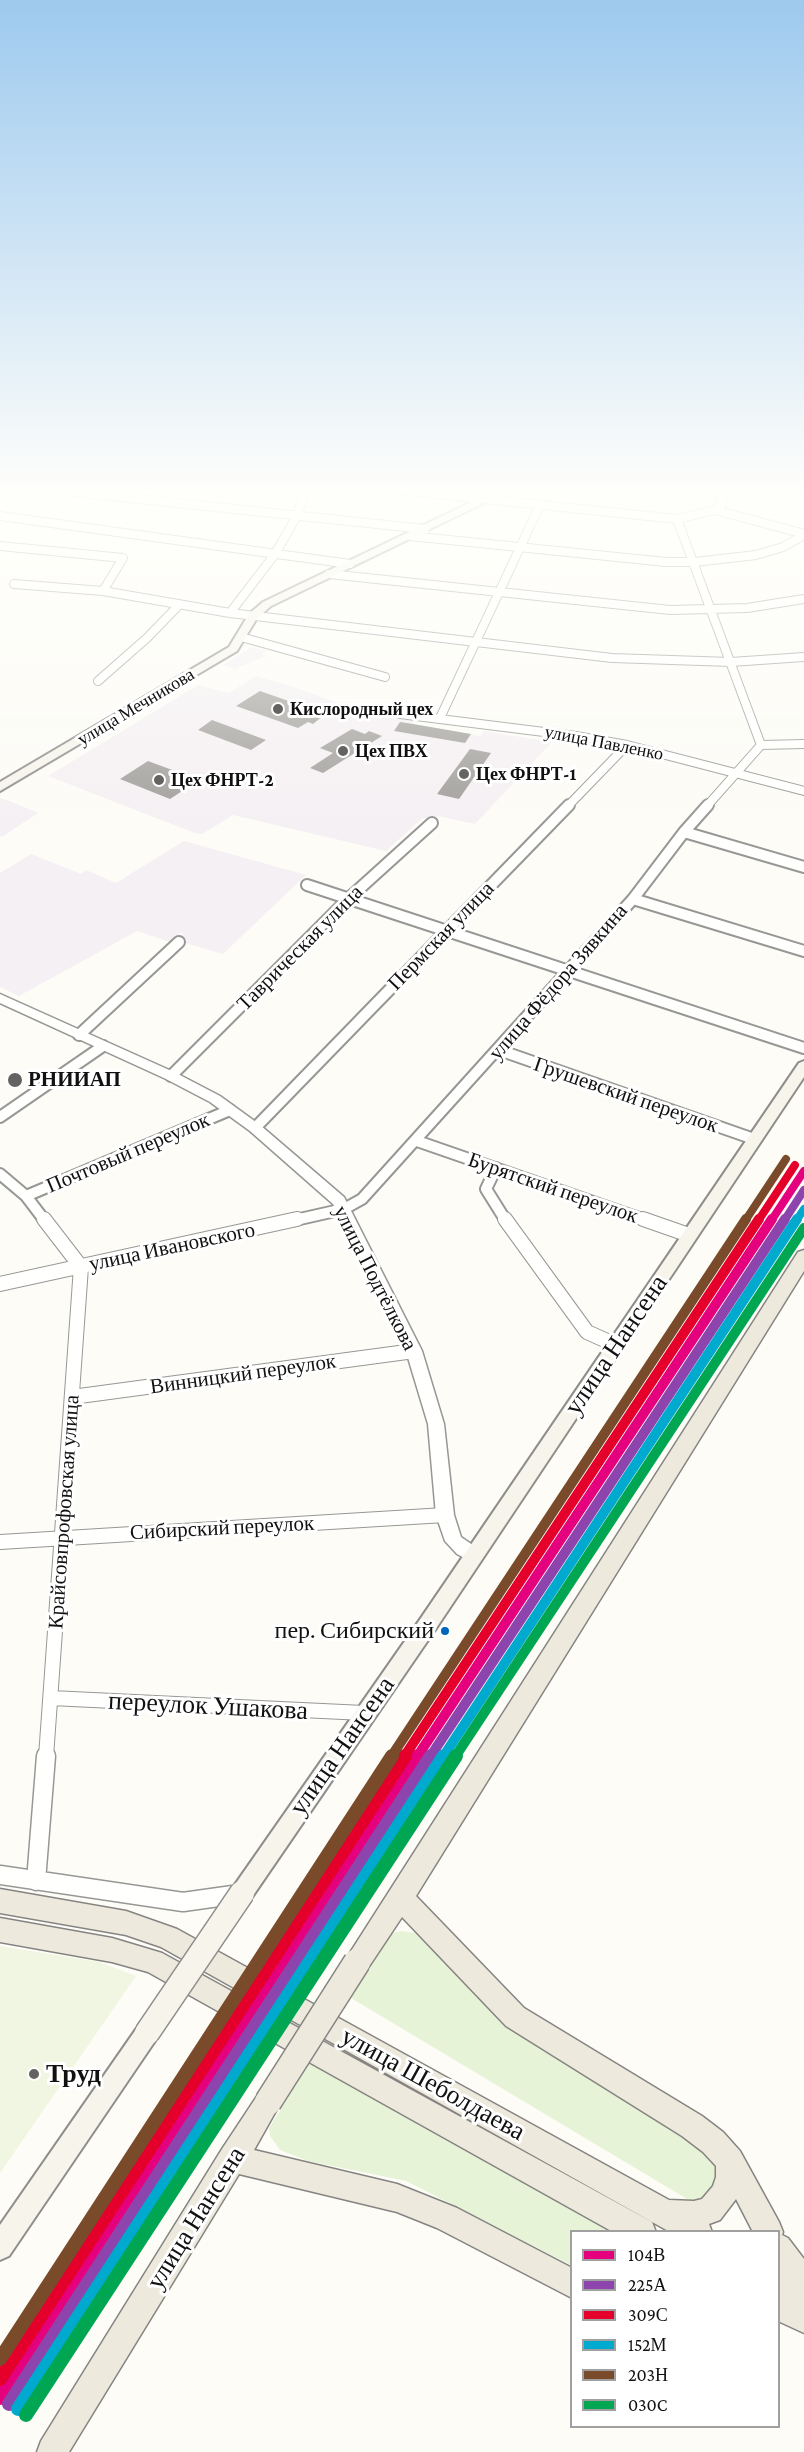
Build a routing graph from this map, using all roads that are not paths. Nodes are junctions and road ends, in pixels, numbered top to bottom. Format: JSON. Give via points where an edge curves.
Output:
{"nodes":[{"id":1,"x":153,"y":599,"type":"edge"},
{"id":2,"x":240,"y":599,"type":"edge"},
{"id":3,"x":276,"y":599,"type":"edge"},
{"id":4,"x":495,"y":599,"type":"edge"},
{"id":5,"x":560,"y":599,"type":"edge"},
{"id":6,"x":707,"y":599,"type":"edge"},
{"id":7,"x":802,"y":599,"type":"edge"},
{"id":8,"x":179,"y":605,"type":"junction"},
{"id":9,"x":711,"y":610,"type":"junction"},
{"id":10,"x":230,"y":613,"type":"junction"},
{"id":11,"x":253,"y":616,"type":"junction"},
{"id":12,"x":242,"y":638,"type":"junction"},
{"id":13,"x":476,"y":643,"type":"junction"},
{"id":14,"x":804,"y":657,"type":"edge"},
{"id":15,"x":731,"y":662,"type":"junction"},
{"id":16,"x":385,"y":677,"type":"dead end"},
{"id":17,"x":98,"y":681,"type":"dead end"},
{"id":18,"x":400,"y":714,"type":"dead end"},
{"id":19,"x":440,"y":718,"type":"junction"},
{"id":20,"x":804,"y":744,"type":"edge"},
{"id":21,"x":627,"y":745,"type":"junction"},
{"id":22,"x":761,"y":745,"type":"junction"},
{"id":23,"x":737,"y":773,"type":"junction"},
{"id":24,"x":0,"y":787,"type":"edge"},
{"id":25,"x":804,"y":791,"type":"edge"},
{"id":26,"x":432,"y":823,"type":"dead end"},
{"id":27,"x":684,"y":832,"type":"junction"},
{"id":28,"x":804,"y":867,"type":"edge"},
{"id":29,"x":307,"y":885,"type":"dead end"},
{"id":30,"x":633,"y":898,"type":"junction"},
{"id":31,"x":348,"y":899,"type":"junction"},
{"id":32,"x":447,"y":931,"type":"junction"},
{"id":33,"x":178,"y":942,"type":"dead end"},
{"id":34,"x":804,"y":951,"type":"edge"},
{"id":35,"x":568,"y":970,"type":"junction"},
{"id":36,"x":0,"y":998,"type":"edge"},
{"id":37,"x":79,"y":1035,"type":"junction"},
{"id":38,"x":103,"y":1046,"type":"junction"},
{"id":39,"x":804,"y":1048,"type":"edge"},
{"id":40,"x":499,"y":1050,"type":"junction"},
{"id":41,"x":804,"y":1066,"type":"edge"},
{"id":42,"x":171,"y":1076,"type":"junction"},
{"id":43,"x":230,"y":1110,"type":"junction"},
{"id":44,"x":0,"y":1117,"type":"edge"},
{"id":45,"x":255,"y":1128,"type":"junction"},
{"id":46,"x":754,"y":1139,"type":"junction"},
{"id":47,"x":417,"y":1141,"type":"junction"},
{"id":48,"x":496,"y":1168,"type":"junction"},
{"id":49,"x":0,"y":1174,"type":"edge"},
{"id":50,"x":26,"y":1196,"type":"junction"},
{"id":51,"x":344,"y":1209,"type":"junction"},
{"id":52,"x":689,"y":1235,"type":"junction"},
{"id":53,"x":804,"y":1256,"type":"edge"},
{"id":54,"x":81,"y":1267,"type":"junction"},
{"id":55,"x":0,"y":1284,"type":"edge"},
{"id":56,"x":616,"y":1346,"type":"junction"},
{"id":57,"x":414,"y":1351,"type":"junction"},
{"id":58,"x":72,"y":1397,"type":"junction"},
{"id":59,"x":445,"y":1515,"type":"junction"},
{"id":60,"x":62,"y":1538,"type":"junction"},
{"id":61,"x":0,"y":1542,"type":"edge"},
{"id":62,"x":474,"y":1555,"type":"junction"},
{"id":63,"x":51,"y":1698,"type":"junction"},
{"id":64,"x":364,"y":1713,"type":"junction"},
{"id":65,"x":0,"y":1875,"type":"edge"},
{"id":66,"x":36,"y":1881,"type":"junction"},
{"id":67,"x":242,"y":1893,"type":"junction"},
{"id":68,"x":401,"y":1898,"type":"junction"},
{"id":69,"x":0,"y":1901,"type":"edge"},
{"id":70,"x":0,"y":1930,"type":"edge"},
{"id":71,"x":232,"y":2159,"type":"junction"},
{"id":72,"x":730,"y":2161,"type":"junction"},
{"id":73,"x":661,"y":2211,"type":"junction"},
{"id":74,"x":638,"y":2230,"type":"edge"},
{"id":75,"x":694,"y":2230,"type":"edge"},
{"id":76,"x":768,"y":2230,"type":"edge"},
{"id":77,"x":0,"y":2247,"type":"edge"},
{"id":78,"x":780,"y":2251,"type":"edge"},
{"id":79,"x":780,"y":2276,"type":"edge"},
{"id":80,"x":804,"y":2282,"type":"edge"},
{"id":81,"x":570,"y":2283,"type":"edge"},
{"id":82,"x":804,"y":2289,"type":"edge"},
{"id":83,"x":52,"y":2452,"type":"edge"}],
"edges":[{"from":1,"to":8,"type":"street"},
{"from":2,"to":10,"type":"street"},
{"from":3,"to":11,"type":"main road","name":"улица Мечникова"},
{"from":4,"to":13,"type":"street"},
{"from":5,"to":9,"type":"street"},
{"from":6,"to":9,"type":"street"},
{"from":7,"to":9,"type":"street"},
{"from":8,"to":10,"type":"street"},
{"from":8,"to":17,"type":"street"},
{"from":9,"to":15,"type":"street"},
{"from":10,"to":11,"type":"street"},
{"from":11,"to":12,"type":"main road","name":"улица Мечникова"},
{"from":11,"to":13,"type":"street"},
{"from":12,"to":16,"type":"street"},
{"from":12,"to":24,"type":"main road","name":"улица Мечникова","via":[[233,649],[175,685]]},
{"from":13,"to":15,"type":"street","via":[[612,658]]},
{"from":13,"to":19,"type":"street"},
{"from":14,"to":15,"type":"street"},
{"from":15,"to":22,"type":"street"},
{"from":18,"to":19,"type":"street","name":"улица Павленко"},
{"from":19,"to":21,"type":"street","name":"улица Павленко"},
{"from":20,"to":22,"type":"street"},
{"from":21,"to":23,"type":"street","name":"улица Павленко"},
{"from":21,"to":32,"type":"street","name":"Пермская улица"},
{"from":22,"to":23,"type":"street","name":"улица Фёдора Зявкина"},
{"from":23,"to":25,"type":"street","name":"улица Павленко"},
{"from":23,"to":27,"type":"street","name":"улица Фёдора Зявкина"},
{"from":26,"to":31,"type":"street","name":"Таврическая улица"},
{"from":27,"to":28,"type":"street"},
{"from":27,"to":30,"type":"street","name":"улица Фёдора Зявкина"},
{"from":29,"to":31,"type":"street"},
{"from":30,"to":34,"type":"street"},
{"from":30,"to":35,"type":"street","name":"улица Фёдора Зявкина"},
{"from":31,"to":32,"type":"street"},
{"from":31,"to":42,"type":"street","name":"Таврическая улица"},
{"from":32,"to":35,"type":"street"},
{"from":32,"to":45,"type":"street","name":"Пермская улица"},
{"from":33,"to":37,"type":"street"},
{"from":35,"to":39,"type":"street"},
{"from":35,"to":40,"type":"street","name":"улица Фёдора Зявкина"},
{"from":36,"to":37,"type":"street","name":"улица Подтёлкова"},
{"from":37,"to":38,"type":"street","name":"улица Подтёлкова"},
{"from":38,"to":42,"type":"street","name":"улица Подтёлкова"},
{"from":38,"to":44,"type":"street"},
{"from":40,"to":46,"type":"street","name":"Грушевский переулок"},
{"from":40,"to":47,"type":"street","name":"улица Фёдора Зявкина"},
{"from":41,"to":46,"type":"main road","name":"улица Нансена"},
{"from":42,"to":43,"type":"street","name":"улица Подтёлкова"},
{"from":43,"to":45,"type":"street","name":"улица Подтёлкова"},
{"from":43,"to":50,"type":"street","name":"Почтовый переулок"},
{"from":45,"to":51,"type":"street","name":"улица Подтёлкова"},
{"from":46,"to":52,"type":"main road","name":"улица Нансена"},
{"from":47,"to":48,"type":"street","name":"Бурятский переулок"},
{"from":47,"to":51,"type":"street","name":"улица Фёдора Зявкина","via":[[362,1198]]},
{"from":48,"to":52,"type":"street","name":"Бурятский переулок"},
{"from":48,"to":56,"type":"street","via":[[486,1189],[490,1198],[587,1332]]},
{"from":49,"to":50,"type":"street"},
{"from":50,"to":54,"type":"street"},
{"from":51,"to":54,"type":"street","name":"улица Ивановского"},
{"from":51,"to":57,"type":"street","name":"улица Подтёлкова"},
{"from":52,"to":56,"type":"main road","name":"улица Нансена"},
{"from":53,"to":68,"type":"main road","name":"улица Нансена"},
{"from":54,"to":55,"type":"street","name":"улица Ивановского"},
{"from":54,"to":58,"type":"street","name":"Крайсовпрофовская улица"},
{"from":56,"to":62,"type":"main road","name":"улица Нансена"},
{"from":57,"to":58,"type":"street","name":"Винницкий переулок"},
{"from":57,"to":59,"type":"street","name":"улица Подтёлкова","via":[[436,1424]]},
{"from":58,"to":60,"type":"street","name":"Крайсовпрофовская улица"},
{"from":59,"to":60,"type":"street","name":"Сибирский переулок"},
{"from":59,"to":62,"type":"street","name":"улица Подтёлкова","via":[[454,1541]]},
{"from":60,"to":61,"type":"street","name":"Сибирский переулок"},
{"from":60,"to":63,"type":"street","name":"Крайсовпрофовская улица"},
{"from":62,"to":64,"type":"main road","name":"улица Нансена"},
{"from":63,"to":64,"type":"street","name":"переулок Ушакова"},
{"from":63,"to":66,"type":"street","name":"Крайсовпрофовская улица"},
{"from":64,"to":67,"type":"main road","name":"улица Нансена"},
{"from":65,"to":66,"type":"street"},
{"from":66,"to":67,"type":"street","via":[[183,1902]]},
{"from":67,"to":77,"type":"main road","name":"улица Нансена","bridge":true},
{"from":68,"to":71,"type":"main road","name":"улица Нансена","bridge":true},
{"from":68,"to":72,"type":"main road","via":[[515,2017],[692,2126]]},
{"from":69,"to":73,"type":"main road","name":"улица Шеболдаева","via":[[126,1923],[168,1937]]},
{"from":70,"to":74,"type":"main road","name":"улица Шеболдаева","via":[[112,1950],[153,1962]]},
{"from":71,"to":81,"type":"main road","via":[[397,2198],[447,2218]]},
{"from":71,"to":83,"type":"main road","name":"улица Нансена"},
{"from":72,"to":73,"type":"main road","via":[[724,2195],[710,2210],[694,2215]]},
{"from":72,"to":76,"type":"main road"},
{"from":73,"to":75,"type":"main road","name":"улица Шеболдаева"},
{"from":78,"to":80,"type":"main road"},
{"from":79,"to":82,"type":"main road"}]}
